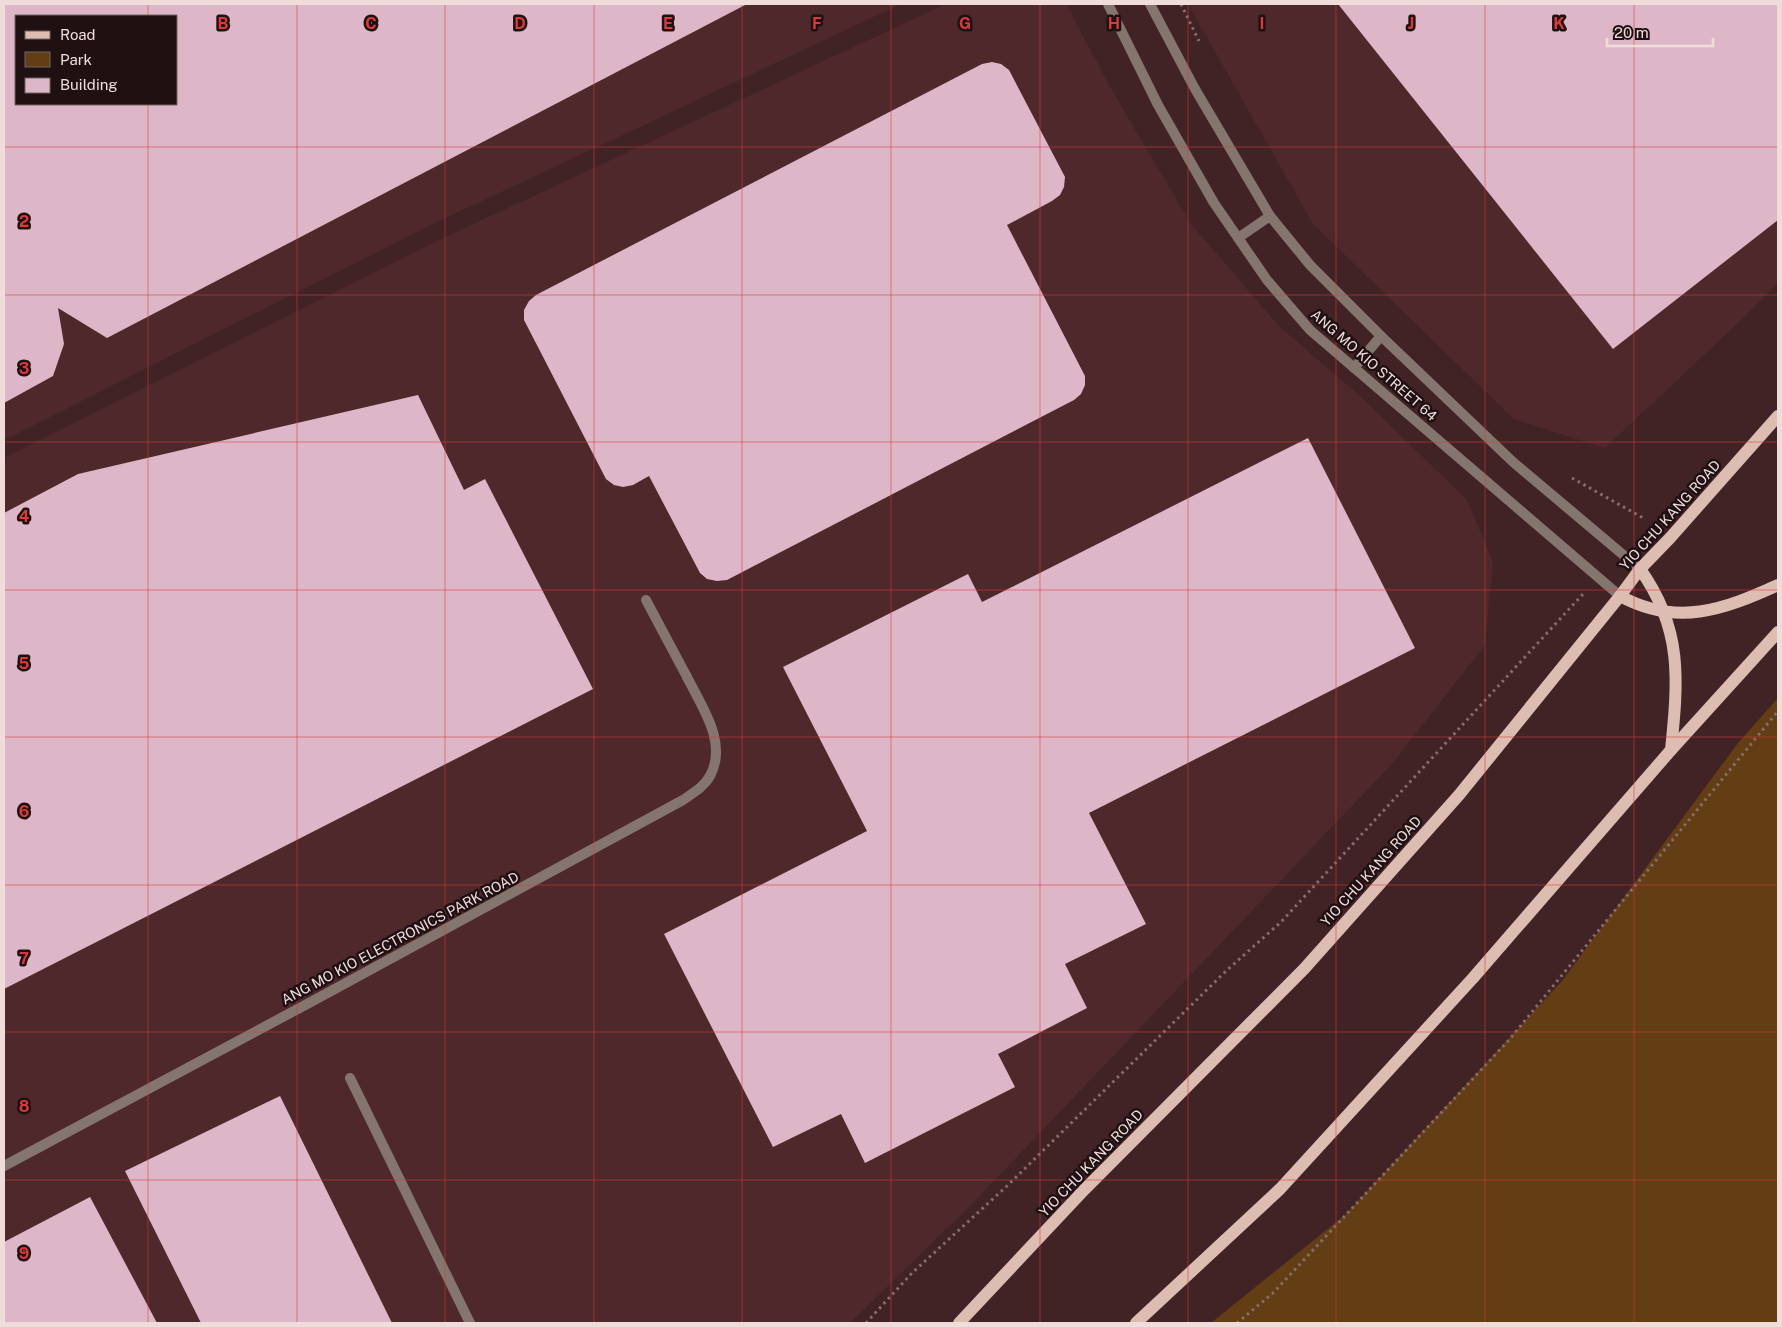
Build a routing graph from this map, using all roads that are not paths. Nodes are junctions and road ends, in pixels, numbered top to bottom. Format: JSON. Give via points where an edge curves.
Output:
{"nodes":[{"id":1,"x":1108,"y":4,"type":"edge"},
{"id":2,"x":1150,"y":4,"type":"edge"},
{"id":3,"x":1270,"y":216,"type":"junction"},
{"id":4,"x":1238,"y":238,"type":"junction"},
{"id":5,"x":1381,"y":336,"type":"junction"},
{"id":6,"x":1354,"y":368,"type":"junction"},
{"id":7,"x":1778,"y":416,"type":"edge"},
{"id":8,"x":1640,"y":568,"type":"junction"},
{"id":9,"x":1778,"y":585,"type":"edge"},
{"id":10,"x":1620,"y":596,"type":"junction"},
{"id":11,"x":646,"y":600,"type":"dead end"},
{"id":12,"x":1664,"y":612,"type":"junction"},
{"id":13,"x":1778,"y":632,"type":"edge"},
{"id":14,"x":1671,"y":750,"type":"junction"},
{"id":15,"x":350,"y":1078,"type":"dead end"},
{"id":16,"x":4,"y":1166,"type":"edge"},
{"id":17,"x":470,"y":1323,"type":"edge"},
{"id":18,"x":959,"y":1323,"type":"edge"},
{"id":19,"x":1136,"y":1323,"type":"edge"}],
"edges":[{"from":1,"to":4,"type":"street","name":"ANG MO KIO STREET 64","via":[[1158,105],[1214,203]]},
{"from":2,"to":3,"type":"street","name":"ANG MO KIO STREET 64","via":[[1195,89]]},
{"from":3,"to":4,"type":"street"},
{"from":3,"to":5,"type":"street","name":"ANG MO KIO STREET 64","via":[[1310,265]]},
{"from":4,"to":6,"type":"street","name":"ANG MO KIO STREET 64","via":[[1267,280],[1310,330]]},
{"from":5,"to":6,"type":"street"},
{"from":5,"to":8,"type":"street","name":"ANG MO KIO STREET 64","via":[[1513,462]]},
{"from":6,"to":10,"type":"street","name":"ANG MO KIO STREET 64"},
{"from":7,"to":8,"type":"main road","name":"YIO CHU KANG ROAD"},
{"from":8,"to":10,"type":"main road","name":"YIO CHU KANG ROAD"},
{"from":8,"to":12,"type":"main road"},
{"from":9,"to":12,"type":"main road","via":[[1750,598],[1701,612]]},
{"from":10,"to":12,"type":"main road","via":[[1645,608]]},
{"from":10,"to":18,"type":"main road","name":"YIO CHU KANG ROAD","via":[[1459,795],[1304,969],[1084,1190]]},
{"from":11,"to":16,"type":"street","name":"ANG MO KIO ELECTRONICS PARK ROAD","via":[[714,730],[717,754],[710,777],[700,788],[684,800]]},
{"from":12,"to":14,"type":"main road","via":[[1673,641],[1676,667]]},
{"from":13,"to":14,"type":"main road"},
{"from":14,"to":19,"type":"main road","via":[[1473,978],[1280,1189]]},
{"from":15,"to":17,"type":"street"}]}
